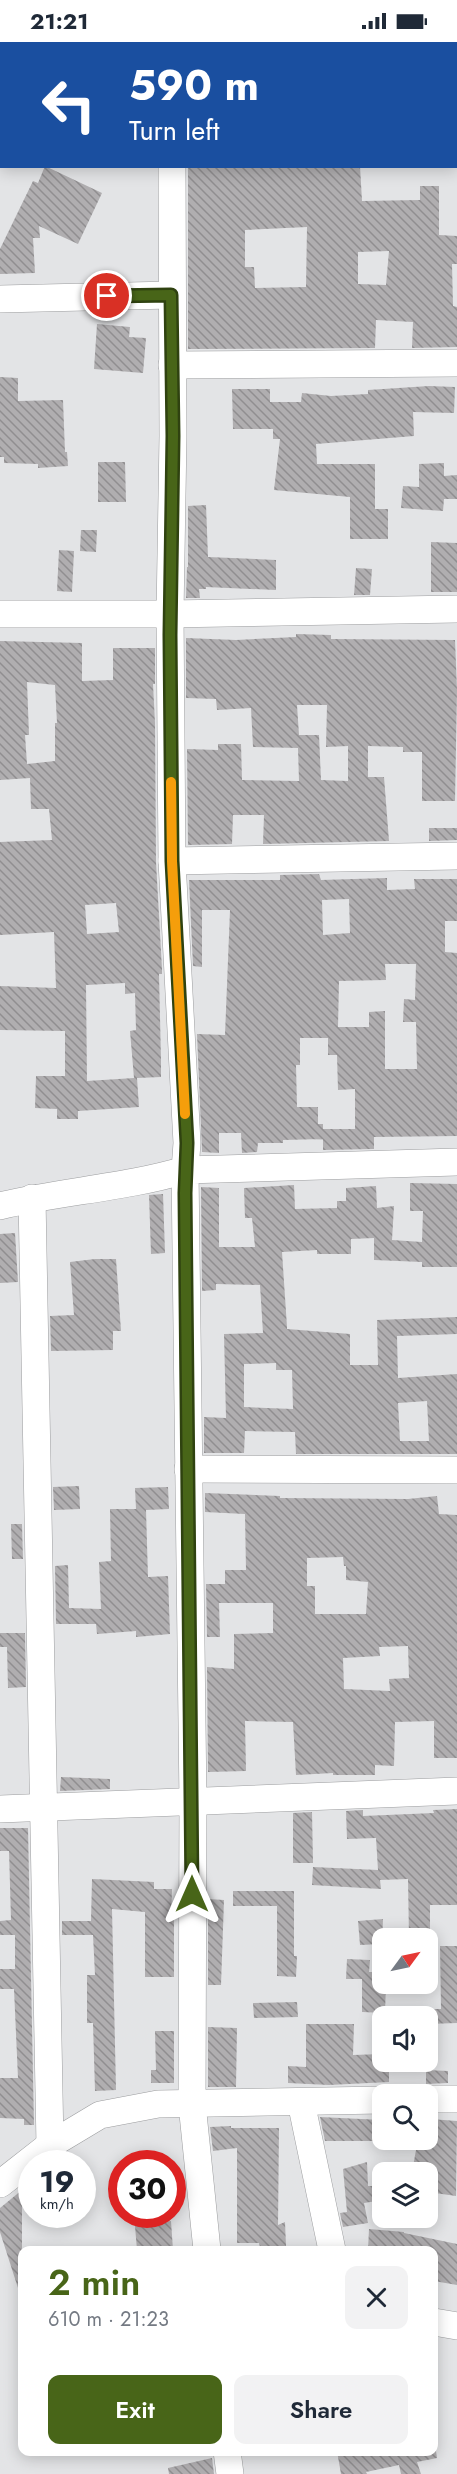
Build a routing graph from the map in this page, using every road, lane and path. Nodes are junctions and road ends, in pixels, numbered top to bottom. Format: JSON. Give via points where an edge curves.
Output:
{"nodes":[{"id":1,"x":172,"y":168,"type":"edge"},
{"id":2,"x":171,"y":295,"type":"junction"},
{"id":3,"x":0,"y":299,"type":"edge"},
{"id":4,"x":457,"y":363,"type":"edge"},
{"id":5,"x":172,"y":365,"type":"junction"},
{"id":6,"x":457,"y":609,"type":"edge"},
{"id":7,"x":0,"y":614,"type":"edge"},
{"id":8,"x":170,"y":614,"type":"junction"},
{"id":9,"x":457,"y":856,"type":"edge"},
{"id":10,"x":172,"y":861,"type":"junction"},
{"id":11,"x":457,"y":1162,"type":"edge"},
{"id":12,"x":185,"y":1170,"type":"junction"},
{"id":13,"x":32,"y":1198,"type":"junction"},
{"id":14,"x":0,"y":1206,"type":"edge"},
{"id":15,"x":188,"y":1470,"type":"junction"},
{"id":16,"x":457,"y":1470,"type":"edge"},
{"id":17,"x":457,"y":1791,"type":"edge"},
{"id":18,"x":193,"y":1802,"type":"junction"},
{"id":19,"x":44,"y":1807,"type":"junction"},
{"id":20,"x":0,"y":1809,"type":"edge"},
{"id":21,"x":438,"y":2099,"type":"edge"},
{"id":22,"x":457,"y":2099,"type":"edge"},
{"id":23,"x":372,"y":2100,"type":"edge"},
{"id":24,"x":301,"y":2102,"type":"junction"},
{"id":25,"x":192,"y":2104,"type":"junction"},
{"id":26,"x":50,"y":2145,"type":"junction"},
{"id":27,"x":0,"y":2184,"type":"edge"},
{"id":28,"x":207,"y":2246,"type":"edge"},
{"id":29,"x":331,"y":2246,"type":"edge"},
{"id":30,"x":438,"y":2323,"type":"edge"},
{"id":31,"x":457,"y":2326,"type":"edge"},
{"id":32,"x":228,"y":2456,"type":"edge"},
{"id":33,"x":230,"y":2474,"type":"edge"}],
"edges":[{"from":1,"to":2,"type":"street"},
{"from":2,"to":3,"type":"street"},
{"from":2,"to":5,"type":"street"},
{"from":4,"to":5,"type":"street"},
{"from":5,"to":8,"type":"street"},
{"from":6,"to":8,"type":"street"},
{"from":7,"to":8,"type":"street"},
{"from":8,"to":10,"type":"street"},
{"from":9,"to":10,"type":"street"},
{"from":10,"to":12,"type":"street","via":[[187,1143]]},
{"from":11,"to":12,"type":"street"},
{"from":12,"to":13,"type":"street","via":[[159,1178]]},
{"from":12,"to":15,"type":"street"},
{"from":13,"to":14,"type":"street"},
{"from":13,"to":19,"type":"street"},
{"from":15,"to":16,"type":"street"},
{"from":15,"to":18,"type":"street"},
{"from":17,"to":18,"type":"street"},
{"from":18,"to":19,"type":"street"},
{"from":18,"to":25,"type":"street"},
{"from":19,"to":20,"type":"street"},
{"from":19,"to":26,"type":"street"},
{"from":21,"to":22,"type":"street"},
{"from":23,"to":24,"type":"street"},
{"from":24,"to":25,"type":"street"},
{"from":24,"to":29,"type":"street"},
{"from":25,"to":26,"type":"street","via":[[158,2104],[100,2115]]},
{"from":25,"to":28,"type":"street"},
{"from":26,"to":27,"type":"street"},
{"from":30,"to":31,"type":"street"},
{"from":32,"to":33,"type":"street"}]}
